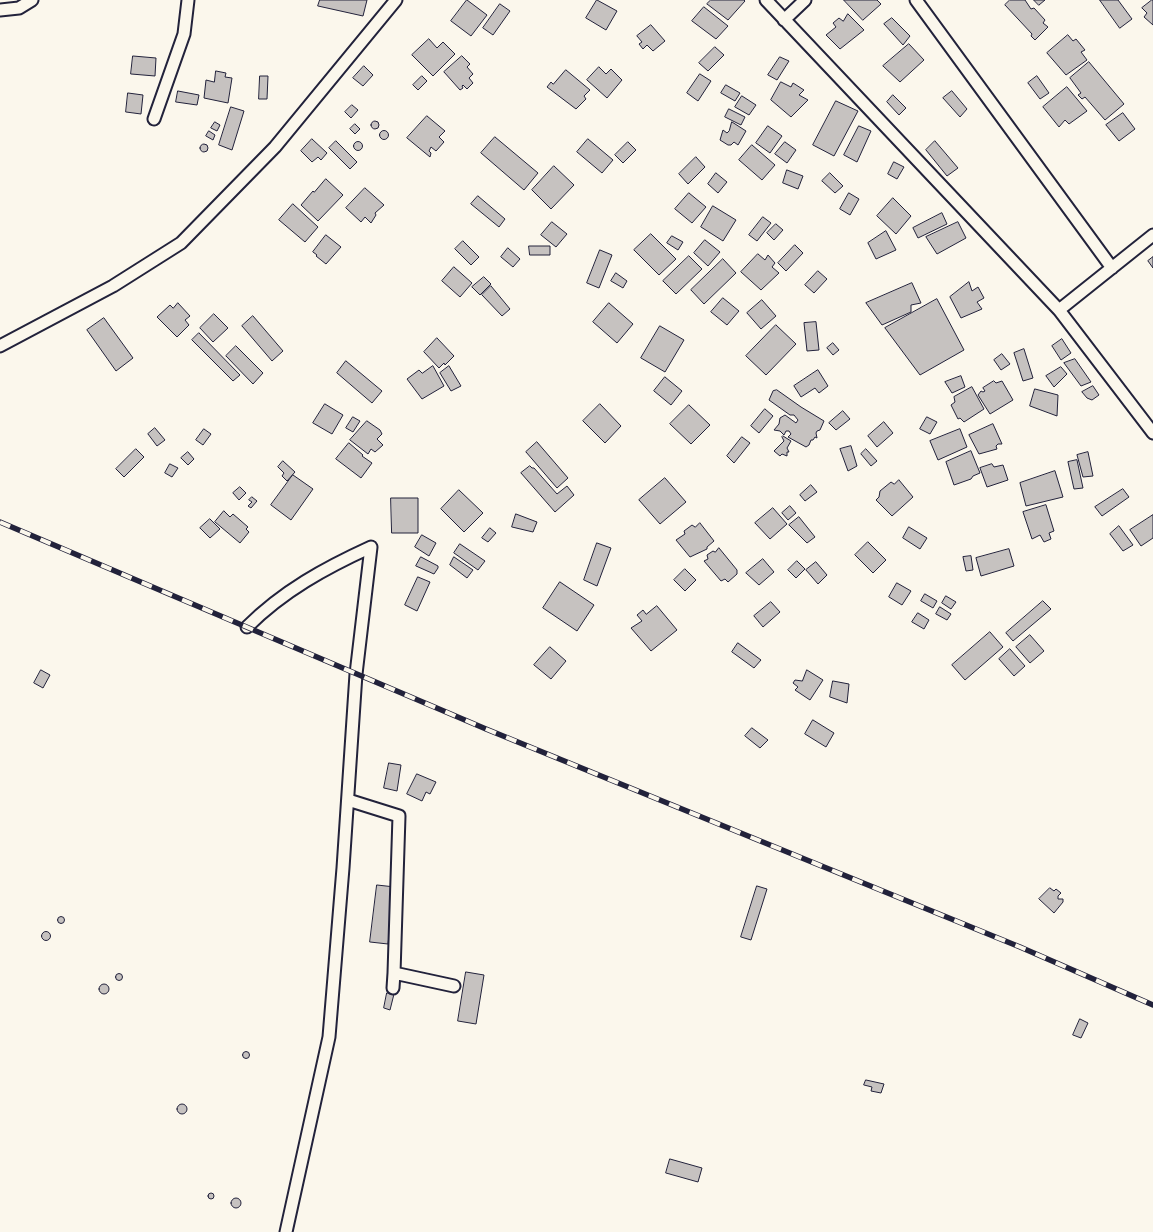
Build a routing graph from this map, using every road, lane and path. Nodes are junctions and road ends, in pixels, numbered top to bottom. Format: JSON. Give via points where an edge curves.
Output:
{"nodes":[{"id":1,"x":32,"y":0,"type":"edge"},
{"id":2,"x":188,"y":0,"type":"edge"},
{"id":3,"x":396,"y":0,"type":"edge"},
{"id":4,"x":766,"y":0,"type":"edge"},
{"id":5,"x":805,"y":0,"type":"edge"},
{"id":6,"x":916,"y":0,"type":"edge"},
{"id":7,"x":0,"y":10,"type":"edge"},
{"id":8,"x":784,"y":20,"type":"junction"},
{"id":9,"x":154,"y":119,"type":"dead end"},
{"id":10,"x":1153,"y":235,"type":"edge"},
{"id":11,"x":1112,"y":268,"type":"junction"},
{"id":12,"x":1059,"y":310,"type":"junction"},
{"id":13,"x":0,"y":346,"type":"edge"},
{"id":14,"x":1152,"y":428,"type":"edge"},
{"id":15,"x":246,"y":627,"type":"dead end"},
{"id":16,"x":348,"y":800,"type":"junction"},
{"id":17,"x":394,"y":973,"type":"junction"},
{"id":18,"x":454,"y":986,"type":"dead end"},
{"id":19,"x":393,"y":988,"type":"dead end"},
{"id":20,"x":286,"y":1232,"type":"edge"}],
"edges":[{"from":1,"to":7,"type":"street","via":[[19,8]]},
{"from":2,"to":9,"type":"street","via":[[184,34]]},
{"from":3,"to":13,"type":"street","via":[[275,147],[181,243],[113,286]]},
{"from":4,"to":8,"type":"street"},
{"from":5,"to":8,"type":"street"},
{"from":6,"to":11,"type":"street"},
{"from":8,"to":12,"type":"street"},
{"from":10,"to":11,"type":"street"},
{"from":11,"to":12,"type":"street"},
{"from":12,"to":14,"type":"street"},
{"from":15,"to":16,"type":"street","via":[[296,586],[371,547],[356,674]]},
{"from":16,"to":17,"type":"street","via":[[399,816]]},
{"from":16,"to":20,"type":"street","via":[[329,1037]]},
{"from":17,"to":18,"type":"street"},
{"from":17,"to":19,"type":"street"}]}
